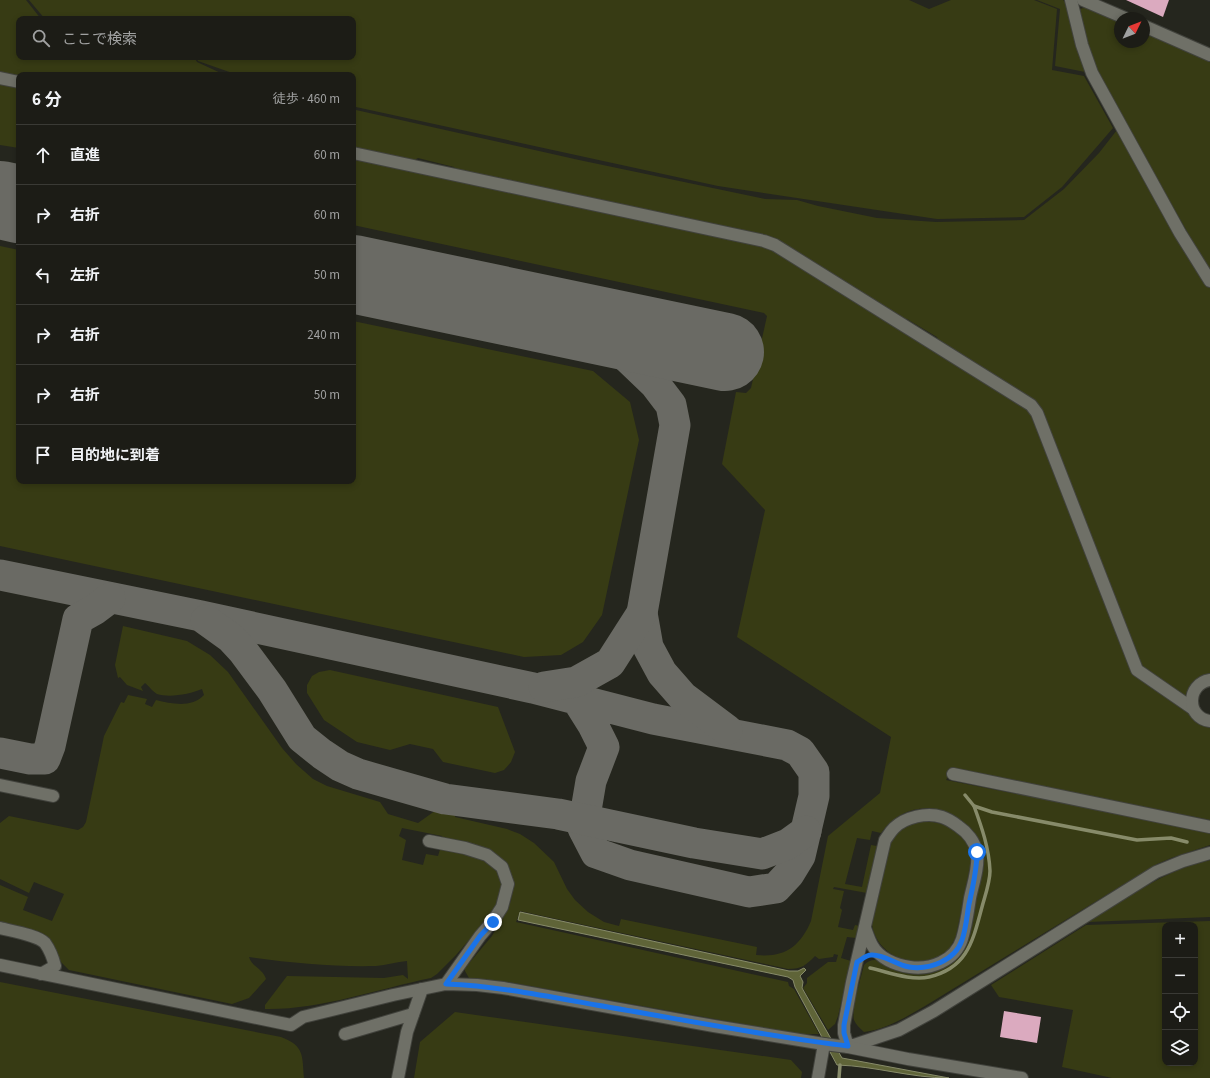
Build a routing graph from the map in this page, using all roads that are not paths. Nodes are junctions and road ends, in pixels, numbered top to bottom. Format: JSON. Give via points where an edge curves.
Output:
{"nodes":[{"id":1,"x":1071,"y":0,"type":"edge"},
{"id":2,"x":1083,"y":0,"type":"edge"},
{"id":3,"x":1114,"y":13,"type":"edge"},
{"id":4,"x":1150,"y":29,"type":"edge"},
{"id":5,"x":1210,"y":55,"type":"edge"},
{"id":6,"x":0,"y":78,"type":"edge"},
{"id":7,"x":16,"y":81,"type":"edge"},
{"id":8,"x":356,"y":154,"type":"edge"},
{"id":9,"x":1210,"y":281,"type":"edge"},
{"id":10,"x":1210,"y":680,"type":"edge"},
{"id":11,"x":1192,"y":708,"type":"junction"},
{"id":12,"x":1210,"y":721,"type":"edge"},
{"id":13,"x":953,"y":774,"type":"dead end"},
{"id":14,"x":0,"y":785,"type":"edge"},
{"id":15,"x":53,"y":796,"type":"dead end"},
{"id":16,"x":1210,"y":827,"type":"edge"},
{"id":17,"x":429,"y":841,"type":"dead end"},
{"id":18,"x":1210,"y":853,"type":"edge"},
{"id":19,"x":0,"y":928,"type":"edge"},
{"id":20,"x":865,"y":928,"type":"junction"},
{"id":21,"x":881,"y":956,"type":"junction"},
{"id":22,"x":857,"y":962,"type":"junction"},
{"id":23,"x":0,"y":965,"type":"edge"},
{"id":24,"x":55,"y":966,"type":"junction"},
{"id":25,"x":41,"y":974,"type":"junction"},
{"id":26,"x":70,"y":980,"type":"junction"},
{"id":27,"x":446,"y":984,"type":"junction"},
{"id":28,"x":422,"y":989,"type":"junction"},
{"id":29,"x":413,"y":1014,"type":"junction"},
{"id":30,"x":345,"y":1034,"type":"dead end"},
{"id":31,"x":824,"y":1044,"type":"junction"},
{"id":32,"x":843,"y":1046,"type":"junction"},
{"id":33,"x":398,"y":1078,"type":"edge"},
{"id":34,"x":818,"y":1078,"type":"edge"},
{"id":35,"x":1022,"y":1078,"type":"edge"}],
"edges":[{"from":1,"to":9,"type":"lane","via":[[1092,73],[1180,233]]},
{"from":2,"to":3,"type":"lane"},
{"from":4,"to":5,"type":"lane"},
{"from":6,"to":7,"type":"lane"},
{"from":8,"to":11,"type":"lane","via":[[775,245],[1031,405],[1037,413],[1137,670]]},
{"from":10,"to":11,"type":"lane","via":[[1195,689],[1192,695]]},
{"from":11,"to":12,"type":"lane","via":[[1200,718]]},
{"from":13,"to":16,"type":"lane"},
{"from":14,"to":15,"type":"lane"},
{"from":17,"to":27,"type":"lane","via":[[487,854],[502,867],[508,884],[502,907]]},
{"from":18,"to":32,"type":"lane","via":[[1156,872],[941,1006],[904,1026]]},
{"from":19,"to":24,"type":"lane","via":[[26,934],[44,942]]},
{"from":20,"to":21,"type":"lane","via":[[871,945]]},
{"from":20,"to":21,"type":"lane","via":[[885,840],[894,828],[917,816],[930,815],[942,817],[965,831],[977,852],[977,866],[962,941],[954,953],[936,965],[924,968],[909,967]]},
{"from":20,"to":22,"type":"lane"},
{"from":21,"to":22,"type":"lane","via":[[870,955]]},
{"from":22,"to":32,"type":"lane","via":[[844,1025]]},
{"from":23,"to":25,"type":"lane"},
{"from":24,"to":25,"type":"lane"},
{"from":24,"to":26,"type":"lane"},
{"from":25,"to":26,"type":"lane"},
{"from":26,"to":28,"type":"lane","via":[[291,1025],[303,1017]]},
{"from":27,"to":28,"type":"lane"},
{"from":27,"to":31,"type":"lane","via":[[502,988]]},
{"from":28,"to":29,"type":"lane"},
{"from":29,"to":30,"type":"lane"},
{"from":29,"to":33,"type":"lane"},
{"from":31,"to":32,"type":"lane"},
{"from":31,"to":34,"type":"lane"},
{"from":32,"to":35,"type":"lane"}]}
